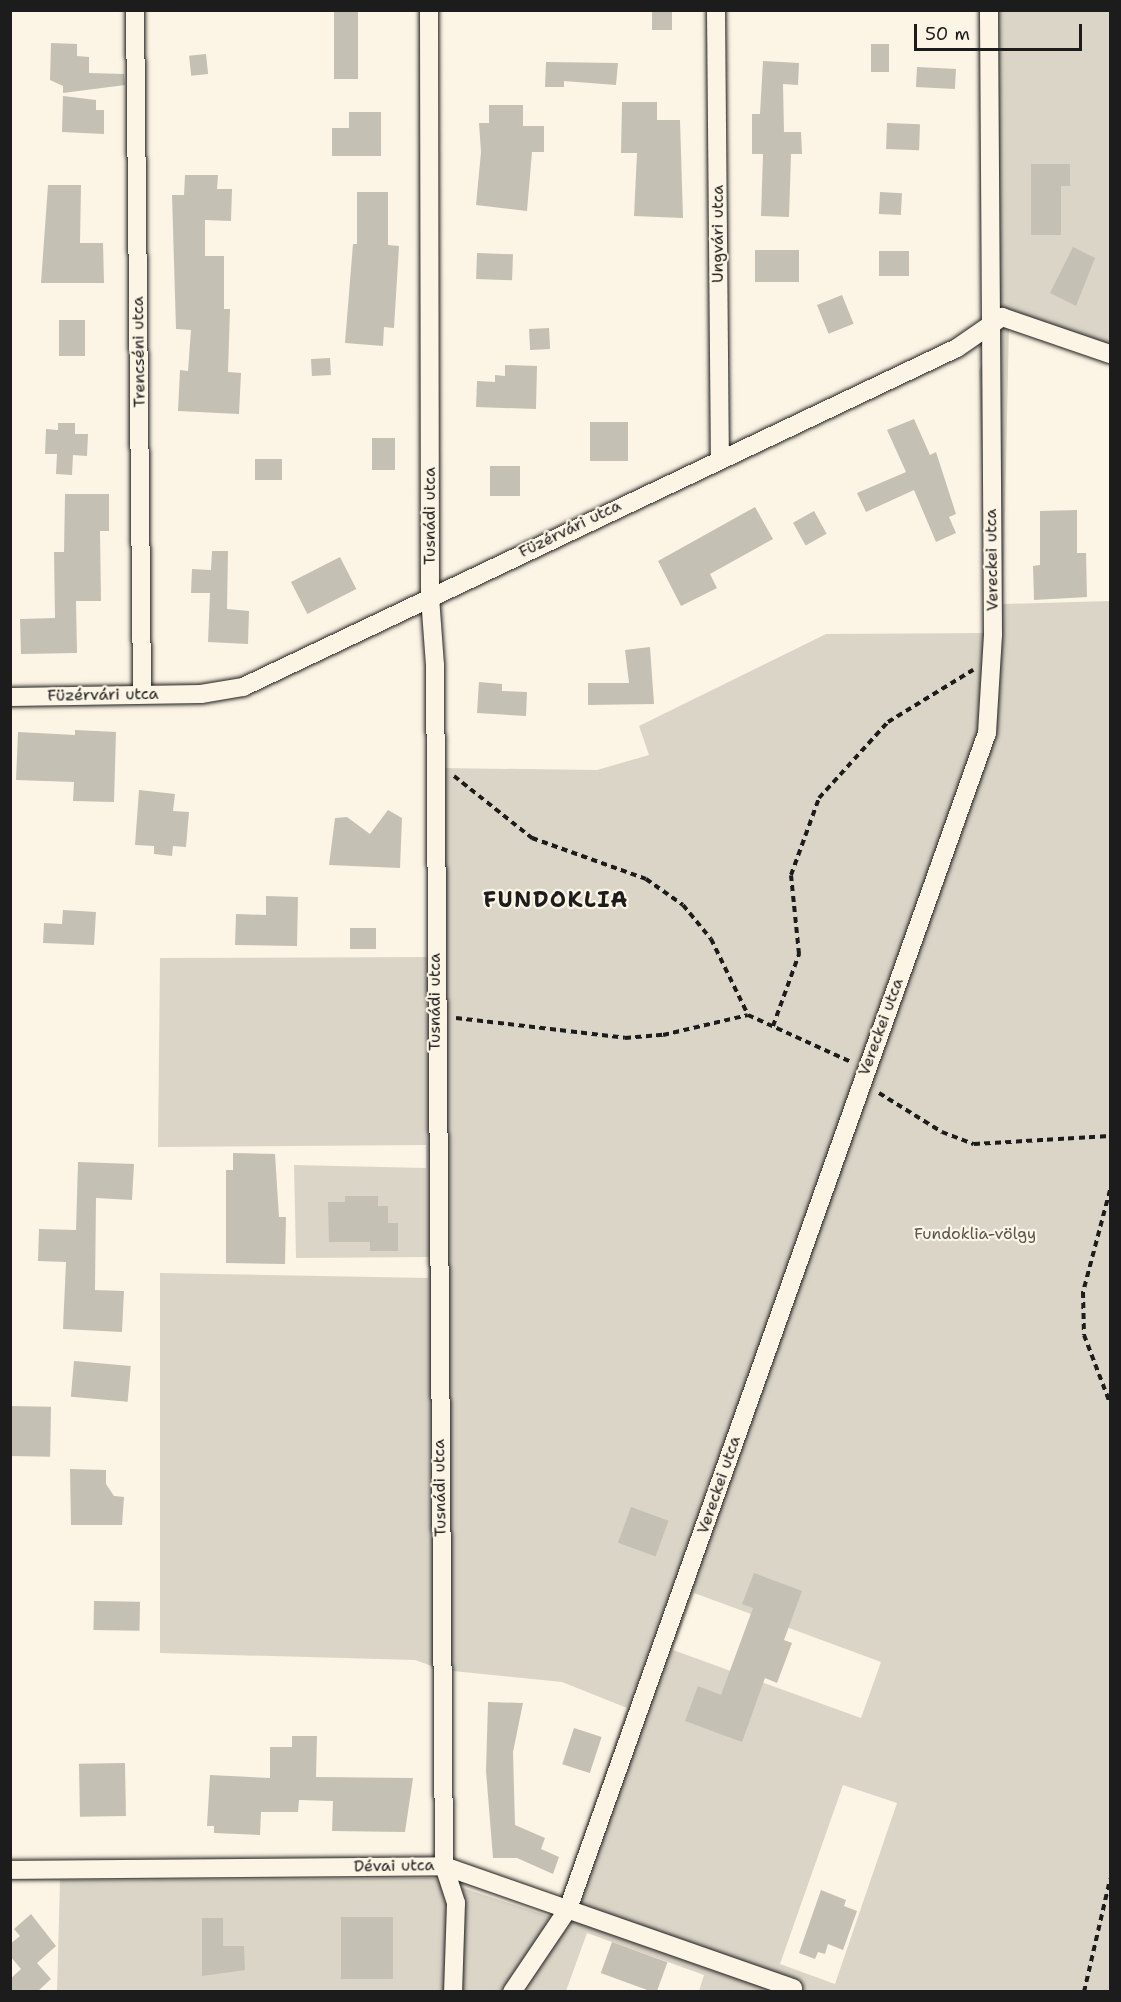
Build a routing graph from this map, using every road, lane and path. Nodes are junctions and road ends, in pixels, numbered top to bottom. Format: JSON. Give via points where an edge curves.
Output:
{"nodes":[{"id":1,"x":135,"y":10,"type":"edge"},
{"id":2,"x":429,"y":10,"type":"edge"},
{"id":3,"x":716,"y":10,"type":"edge"},
{"id":4,"x":989,"y":10,"type":"edge"},
{"id":5,"x":989,"y":323,"type":"junction"},
{"id":6,"x":1110,"y":354,"type":"edge"},
{"id":7,"x":720,"y":457,"type":"junction"},
{"id":8,"x":430,"y":597,"type":"junction"},
{"id":9,"x":990,"y":663,"type":"junction"},
{"id":10,"x":142,"y":694,"type":"junction"},
{"id":11,"x":10,"y":697,"type":"edge"},
{"id":12,"x":436,"y":762,"type":"junction"},
{"id":13,"x":434,"y":1015,"type":"junction"},
{"id":14,"x":748,"y":1016,"type":"junction"},
{"id":15,"x":773,"y":1026,"type":"junction"},
{"id":16,"x":864,"y":1075,"type":"junction"},
{"id":17,"x":1110,"y":1136,"type":"edge"},
{"id":18,"x":1110,"y":1190,"type":"edge"},
{"id":19,"x":1110,"y":1402,"type":"edge"},
{"id":20,"x":444,"y":1866,"type":"junction"},
{"id":21,"x":10,"y":1870,"type":"edge"},
{"id":22,"x":1110,"y":1879,"type":"edge"},
{"id":23,"x":568,"y":1909,"type":"junction"},
{"id":24,"x":793,"y":1988,"type":"dead end"},
{"id":25,"x":453,"y":1992,"type":"edge"},
{"id":26,"x":512,"y":1992,"type":"edge"},
{"id":27,"x":1084,"y":1992,"type":"edge"}],
"edges":[{"from":1,"to":10,"type":"street","name":"Trencséni utca"},
{"from":2,"to":8,"type":"street","name":"Tusnádi utca"},
{"from":3,"to":7,"type":"street","name":"Ungvári utca"},
{"from":4,"to":5,"type":"street","name":"Vereckei utca"},
{"from":5,"to":6,"type":"street","via":[[1002,317]]},
{"from":5,"to":7,"type":"street","name":"Füzérvári utca","via":[[957,348]]},
{"from":5,"to":9,"type":"street","name":"Vereckei utca"},
{"from":7,"to":8,"type":"street","name":"Füzérvári utca"},
{"from":8,"to":10,"type":"street","name":"Füzérvári utca","via":[[243,687],[201,694]]},
{"from":8,"to":12,"type":"street","name":"Tusnádi utca"},
{"from":9,"to":15,"type":"path","via":[[952,678],[928,701],[888,722],[819,798],[791,875],[799,954]]},
{"from":9,"to":16,"type":"street","name":"Vereckei utca","via":[[987,733]]},
{"from":10,"to":11,"type":"street","name":"Füzérvári utca"},
{"from":12,"to":13,"type":"street","name":"Tusnádi utca"},
{"from":12,"to":14,"type":"path","via":[[532,838],[646,879],[683,906],[711,939]]},
{"from":13,"to":14,"type":"path","via":[[625,1038],[663,1035]]},
{"from":13,"to":20,"type":"street","name":"Tusnádi utca"},
{"from":14,"to":15,"type":"path"},
{"from":15,"to":16,"type":"path"},
{"from":16,"to":17,"type":"path","via":[[942,1132],[974,1144]]},
{"from":16,"to":23,"type":"street","name":"Vereckei utca"},
{"from":18,"to":19,"type":"path","via":[[1083,1292],[1084,1335]]},
{"from":20,"to":21,"type":"street","name":"Dévai utca"},
{"from":20,"to":23,"type":"street","name":"Dévai utca"},
{"from":20,"to":25,"type":"street","name":"Tusnádi utca","via":[[456,1903]]},
{"from":22,"to":27,"type":"path"},
{"from":23,"to":24,"type":"street","name":"Dévai utca"},
{"from":23,"to":26,"type":"street","name":"Vereckei utca"}]}
